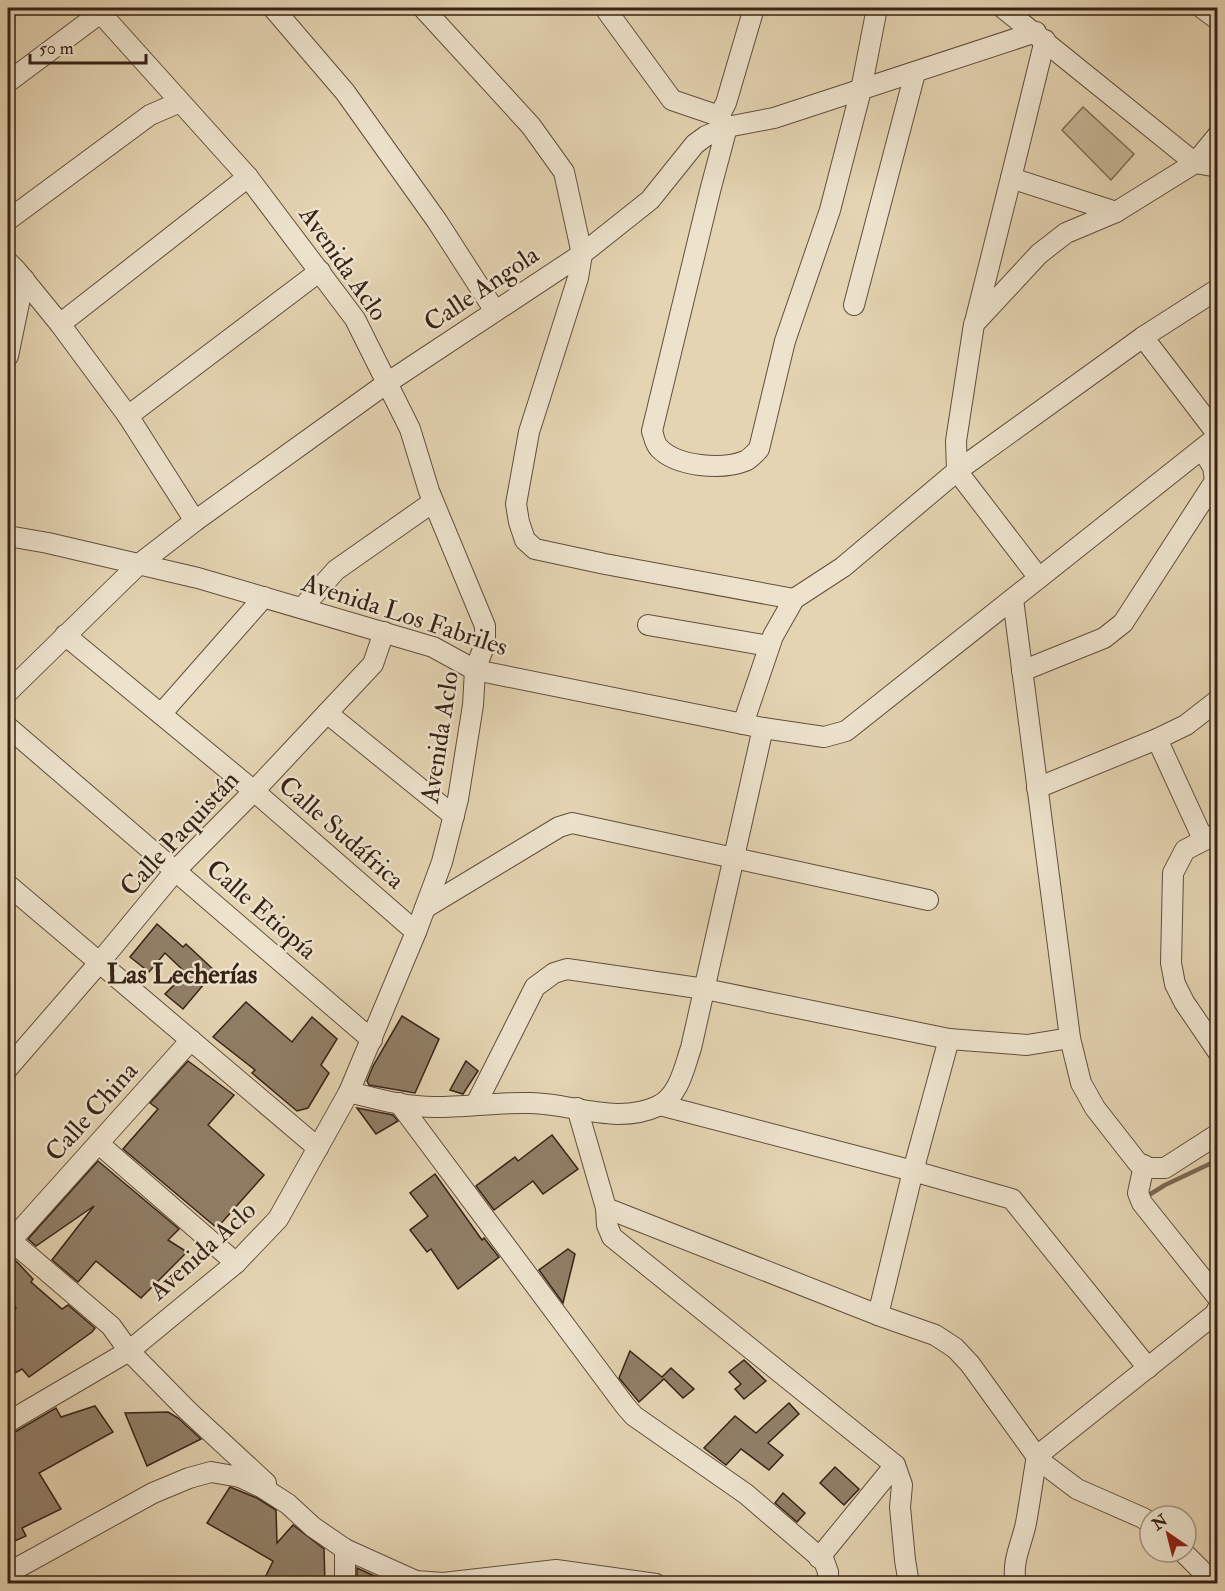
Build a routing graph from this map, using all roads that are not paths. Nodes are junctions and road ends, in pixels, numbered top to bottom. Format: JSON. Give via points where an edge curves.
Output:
{"nodes":[{"id":1,"x":273,"y":8,"type":"edge"},
{"id":2,"x":423,"y":8,"type":"edge"},
{"id":3,"x":754,"y":8,"type":"edge"},
{"id":4,"x":877,"y":8,"type":"edge"},
{"id":5,"x":1003,"y":8,"type":"edge"},
{"id":6,"x":1202,"y":8,"type":"edge"},
{"id":7,"x":101,"y":9,"type":"edge"},
{"id":8,"x":607,"y":9,"type":"edge"},
{"id":9,"x":1218,"y":20,"type":"edge"},
{"id":10,"x":1040,"y":36,"type":"junction"},
{"id":11,"x":915,"y":73,"type":"junction"},
{"id":12,"x":8,"y":82,"type":"edge"},
{"id":13,"x":861,"y":90,"type":"junction"},
{"id":14,"x":180,"y":102,"type":"junction"},
{"id":15,"x":723,"y":122,"type":"junction"},
{"id":16,"x":1218,"y":135,"type":"edge"},
{"id":17,"x":1195,"y":163,"type":"junction"},
{"id":18,"x":1218,"y":167,"type":"edge"},
{"id":19,"x":248,"y":177,"type":"junction"},
{"id":20,"x":1011,"y":178,"type":"junction"},
{"id":21,"x":1116,"y":212,"type":"junction"},
{"id":22,"x":8,"y":220,"type":"edge"},
{"id":23,"x":582,"y":254,"type":"junction"},
{"id":24,"x":8,"y":262,"type":"edge"},
{"id":25,"x":320,"y":271,"type":"junction"},
{"id":26,"x":24,"y":279,"type":"junction"},
{"id":27,"x":1218,"y":289,"type":"edge"},
{"id":28,"x":854,"y":305,"type":"dead end"},
{"id":29,"x":495,"y":311,"type":"junction"},
{"id":30,"x":60,"y":324,"type":"junction"},
{"id":31,"x":974,"y":324,"type":"junction"},
{"id":32,"x":1143,"y":337,"type":"junction"},
{"id":33,"x":8,"y":356,"type":"edge"},
{"id":34,"x":387,"y":383,"type":"junction"},
{"id":35,"x":128,"y":416,"type":"junction"},
{"id":36,"x":1218,"y":436,"type":"edge"},
{"id":37,"x":1202,"y":449,"type":"junction"},
{"id":38,"x":957,"y":471,"type":"junction"},
{"id":39,"x":433,"y":502,"type":"junction"},
{"id":40,"x":195,"y":521,"type":"junction"},
{"id":41,"x":8,"y":536,"type":"edge"},
{"id":42,"x":138,"y":565,"type":"junction"},
{"id":43,"x":1039,"y":579,"type":"junction"},
{"id":44,"x":264,"y":597,"type":"junction"},
{"id":45,"x":794,"y":599,"type":"junction"},
{"id":46,"x":1013,"y":599,"type":"junction"},
{"id":47,"x":302,"y":608,"type":"junction"},
{"id":48,"x":648,"y":625,"type":"dead end"},
{"id":49,"x":384,"y":632,"type":"junction"},
{"id":50,"x":65,"y":635,"type":"junction"},
{"id":51,"x":769,"y":646,"type":"junction"},
{"id":52,"x":475,"y":670,"type":"junction"},
{"id":53,"x":1022,"y":671,"type":"junction"},
{"id":54,"x":8,"y":692,"type":"edge"},
{"id":55,"x":1218,"y":699,"type":"edge"},
{"id":56,"x":327,"y":712,"type":"junction"},
{"id":57,"x":161,"y":714,"type":"junction"},
{"id":58,"x":743,"y":723,"type":"junction"},
{"id":59,"x":8,"y":727,"type":"edge"},
{"id":60,"x":763,"y":728,"type":"junction"},
{"id":61,"x":1157,"y":739,"type":"junction"},
{"id":62,"x":1037,"y":788,"type":"junction"},
{"id":63,"x":254,"y":791,"type":"junction"},
{"id":64,"x":454,"y":816,"type":"junction"},
{"id":65,"x":1210,"y":836,"type":"edge"},
{"id":66,"x":734,"y":857,"type":"junction"},
{"id":67,"x":176,"y":870,"type":"junction"},
{"id":68,"x":10,"y":890,"type":"edge"},
{"id":69,"x":928,"y":900,"type":"dead end"},
{"id":70,"x":425,"y":908,"type":"junction"},
{"id":71,"x":416,"y":932,"type":"junction"},
{"id":72,"x":99,"y":963,"type":"junction"},
{"id":73,"x":705,"y":989,"type":"junction"},
{"id":74,"x":1070,"y":1038,"type":"junction"},
{"id":75,"x":949,"y":1039,"type":"junction"},
{"id":76,"x":191,"y":1040,"type":"junction"},
{"id":77,"x":372,"y":1040,"type":"junction"},
{"id":78,"x":1218,"y":1052,"type":"edge"},
{"id":79,"x":8,"y":1068,"type":"edge"},
{"id":80,"x":679,"y":1085,"type":"junction"},
{"id":81,"x":349,"y":1092,"type":"junction"},
{"id":82,"x":399,"y":1103,"type":"junction"},
{"id":83,"x":476,"y":1104,"type":"junction"},
{"id":84,"x":660,"y":1105,"type":"junction"},
{"id":85,"x":577,"y":1108,"type":"junction"},
{"id":86,"x":688,"y":1112,"type":"junction"},
{"id":87,"x":1218,"y":1134,"type":"edge"},
{"id":88,"x":99,"y":1144,"type":"junction"},
{"id":89,"x":318,"y":1148,"type":"junction"},
{"id":90,"x":1144,"y":1165,"type":"junction"},
{"id":91,"x":913,"y":1171,"type":"junction"},
{"id":92,"x":606,"y":1208,"type":"junction"},
{"id":93,"x":9,"y":1241,"type":"edge"},
{"id":94,"x":236,"y":1263,"type":"junction"},
{"id":95,"x":1218,"y":1298,"type":"edge"},
{"id":96,"x":1218,"y":1308,"type":"edge"},
{"id":97,"x":878,"y":1316,"type":"junction"},
{"id":98,"x":129,"y":1351,"type":"junction"},
{"id":99,"x":1148,"y":1368,"type":"junction"},
{"id":100,"x":8,"y":1422,"type":"edge"},
{"id":101,"x":1037,"y":1456,"type":"junction"},
{"id":102,"x":895,"y":1465,"type":"junction"},
{"id":103,"x":288,"y":1504,"type":"junction"},
{"id":104,"x":1138,"y":1516,"type":"edge"},
{"id":105,"x":345,"y":1549,"type":"junction"},
{"id":106,"x":819,"y":1558,"type":"junction"},
{"id":107,"x":1195,"y":1564,"type":"edge"},
{"id":108,"x":8,"y":1574,"type":"edge"},
{"id":109,"x":418,"y":1582,"type":"edge"},
{"id":110,"x":345,"y":1584,"type":"edge"},
{"id":111,"x":656,"y":1584,"type":"edge"},
{"id":112,"x":828,"y":1584,"type":"edge"},
{"id":113,"x":909,"y":1584,"type":"edge"},
{"id":114,"x":1016,"y":1584,"type":"edge"},
{"id":115,"x":1215,"y":1584,"type":"edge"}],
"edges":[{"from":1,"to":29,"type":"street","via":[[345,92],[437,221]]},
{"from":2,"to":23,"type":"street","via":[[531,126],[564,172]]},
{"from":3,"to":15,"type":"street"},
{"from":4,"to":13,"type":"street"},
{"from":5,"to":10,"type":"street"},
{"from":6,"to":9,"type":"street"},
{"from":7,"to":12,"type":"street"},
{"from":7,"to":14,"type":"street","name":"Avenida Aclo"},
{"from":8,"to":15,"type":"street","via":[[672,100]]},
{"from":10,"to":11,"type":"street","name":"Calle Angola"},
{"from":10,"to":17,"type":"street"},
{"from":10,"to":20,"type":"street"},
{"from":11,"to":13,"type":"street","name":"Calle Angola"},
{"from":11,"to":28,"type":"street"},
{"from":13,"to":15,"type":"street","name":"Calle Angola","via":[[774,118]]},
{"from":13,"to":15,"type":"street","via":[[830,210],[785,341],[759,449],[748,460],[724,467],[670,457],[657,447],[652,431]]},
{"from":14,"to":19,"type":"street","name":"Avenida Aclo"},
{"from":14,"to":22,"type":"street","via":[[150,115]]},
{"from":15,"to":23,"type":"street","name":"Calle Angola","via":[[695,144],[650,200]]},
{"from":16,"to":17,"type":"street"},
{"from":17,"to":18,"type":"street"},
{"from":17,"to":21,"type":"street"},
{"from":19,"to":25,"type":"street","name":"Avenida Aclo"},
{"from":19,"to":30,"type":"street"},
{"from":20,"to":21,"type":"street"},
{"from":20,"to":31,"type":"street"},
{"from":21,"to":31,"type":"street","via":[[1066,233],[1039,254]]},
{"from":23,"to":29,"type":"street","name":"Calle Angola"},
{"from":23,"to":45,"type":"street","via":[[578,278],[529,432],[516,504],[525,540],[536,549]]},
{"from":24,"to":26,"type":"street"},
{"from":25,"to":34,"type":"street","name":"Avenida Aclo","via":[[355,319]]},
{"from":25,"to":35,"type":"street"},
{"from":26,"to":30,"type":"street"},
{"from":26,"to":33,"type":"street"},
{"from":27,"to":32,"type":"street"},
{"from":29,"to":34,"type":"street","name":"Calle Angola"},
{"from":30,"to":35,"type":"street"},
{"from":31,"to":38,"type":"street","via":[[956,441]]},
{"from":32,"to":36,"type":"street"},
{"from":32,"to":38,"type":"street"},
{"from":34,"to":39,"type":"street","name":"Avenida Aclo","via":[[410,429]]},
{"from":34,"to":40,"type":"street","name":"Calle Angola"},
{"from":35,"to":40,"type":"street"},
{"from":36,"to":37,"type":"street"},
{"from":37,"to":43,"type":"street"},
{"from":37,"to":53,"type":"street","via":[[1213,467],[1215,481],[1123,623],[1104,638]]},
{"from":38,"to":43,"type":"street"},
{"from":38,"to":45,"type":"street","via":[[843,567]]},
{"from":39,"to":47,"type":"street","via":[[336,570]]},
{"from":39,"to":52,"type":"street","name":"Avenida Aclo","via":[[485,626],[485,644]]},
{"from":40,"to":42,"type":"street","name":"Calle Angola"},
{"from":41,"to":42,"type":"street","name":"Avenida Los Fabriles"},
{"from":42,"to":44,"type":"street","name":"Avenida Los Fabriles"},
{"from":42,"to":50,"type":"street","name":"Calle Angola"},
{"from":43,"to":46,"type":"street"},
{"from":44,"to":47,"type":"street","name":"Avenida Los Fabriles"},
{"from":44,"to":57,"type":"street"},
{"from":45,"to":51,"type":"street"},
{"from":46,"to":53,"type":"street"},
{"from":46,"to":60,"type":"street","name":"Avenida Los Fabriles","via":[[846,730],[824,737]]},
{"from":47,"to":49,"type":"street","name":"Avenida Los Fabriles"},
{"from":48,"to":51,"type":"street"},
{"from":49,"to":52,"type":"street","name":"Avenida Los Fabriles","via":[[433,647]]},
{"from":49,"to":56,"type":"street","name":"Calle Paquistán","via":[[373,664]]},
{"from":50,"to":54,"type":"street","name":"Calle Angola"},
{"from":50,"to":57,"type":"street","name":"Calle Sudáfrica"},
{"from":51,"to":58,"type":"street"},
{"from":52,"to":58,"type":"street","name":"Avenida Los Fabriles"},
{"from":52,"to":64,"type":"street","name":"Avenida Aclo","via":[[473,705]]},
{"from":53,"to":62,"type":"street"},
{"from":55,"to":61,"type":"street","via":[[1186,725]]},
{"from":56,"to":63,"type":"street","name":"Calle Paquistán"},
{"from":56,"to":64,"type":"street"},
{"from":57,"to":63,"type":"street","name":"Calle Sudáfrica"},
{"from":58,"to":60,"type":"street","name":"Avenida Los Fabriles"},
{"from":59,"to":67,"type":"street","name":"Calle Etiopía"},
{"from":60,"to":66,"type":"street"},
{"from":61,"to":62,"type":"street"},
{"from":61,"to":65,"type":"street"},
{"from":62,"to":74,"type":"street"},
{"from":63,"to":67,"type":"street","name":"Calle Paquistán"},
{"from":63,"to":71,"type":"street","name":"Calle Sudáfrica"},
{"from":64,"to":70,"type":"street","name":"Avenida Aclo"},
{"from":65,"to":78,"type":"street","via":[[1185,850],[1173,873],[1171,963],[1184,1002]]},
{"from":66,"to":69,"type":"street"},
{"from":66,"to":70,"type":"street","via":[[572,822]]},
{"from":66,"to":73,"type":"street"},
{"from":67,"to":72,"type":"street","name":"Calle Paquistán"},
{"from":67,"to":77,"type":"street","name":"Calle Etiopía"},
{"from":68,"to":72,"type":"street"},
{"from":70,"to":71,"type":"street","name":"Avenida Aclo"},
{"from":71,"to":77,"type":"street","name":"Avenida Aclo"},
{"from":72,"to":76,"type":"street"},
{"from":72,"to":79,"type":"street","name":"Calle Paquistán"},
{"from":73,"to":75,"type":"street"},
{"from":73,"to":80,"type":"street"},
{"from":73,"to":83,"type":"street","via":[[567,969],[554,973],[535,987]]},
{"from":74,"to":75,"type":"street","via":[[1027,1045]]},
{"from":74,"to":90,"type":"street","via":[[1082,1083],[1095,1108]]},
{"from":75,"to":91,"type":"street"},
{"from":76,"to":88,"type":"street","name":"Calle China"},
{"from":76,"to":89,"type":"street"},
{"from":77,"to":81,"type":"street","name":"Avenida Aclo"},
{"from":80,"to":84,"type":"street"},
{"from":80,"to":86,"type":"street","via":[[677,1094]]},
{"from":81,"to":82,"type":"street"},
{"from":81,"to":89,"type":"street","name":"Avenida Aclo"},
{"from":82,"to":83,"type":"street","via":[[434,1107]]},
{"from":82,"to":106,"type":"street","via":[[634,1416],[746,1494]]},
{"from":83,"to":85,"type":"street","via":[[533,1103]]},
{"from":84,"to":85,"type":"street","via":[[607,1115]]},
{"from":84,"to":86,"type":"street"},
{"from":85,"to":92,"type":"street"},
{"from":86,"to":91,"type":"street"},
{"from":87,"to":90,"type":"street","via":[[1165,1168]]},
{"from":88,"to":93,"type":"street","name":"Calle China"},
{"from":88,"to":94,"type":"street"},
{"from":89,"to":94,"type":"street","name":"Avenida Aclo","via":[[278,1219]]},
{"from":90,"to":95,"type":"street","via":[[1138,1193],[1142,1203]]},
{"from":91,"to":97,"type":"street"},
{"from":91,"to":99,"type":"street","via":[[1011,1200]]},
{"from":92,"to":97,"type":"street"},
{"from":92,"to":102,"type":"street","via":[[612,1238]]},
{"from":93,"to":98,"type":"street","via":[[111,1326]]},
{"from":94,"to":98,"type":"street","name":"Avenida Aclo"},
{"from":96,"to":99,"type":"street"},
{"from":97,"to":101,"type":"street","via":[[935,1335],[955,1348]]},
{"from":98,"to":100,"type":"street","name":"Avenida Aclo"},
{"from":98,"to":103,"type":"street"},
{"from":99,"to":101,"type":"street"},
{"from":101,"to":104,"type":"street","via":[[1077,1489]]},
{"from":101,"to":114,"type":"street","via":[[1026,1526],[1016,1560]]},
{"from":102,"to":106,"type":"street"},
{"from":102,"to":113,"type":"street","via":[[902,1485],[900,1507]]},
{"from":103,"to":105,"type":"street"},
{"from":103,"to":108,"type":"street","via":[[240,1477],[211,1472],[153,1493]]},
{"from":105,"to":109,"type":"street"},
{"from":105,"to":110,"type":"street"},
{"from":106,"to":112,"type":"street","via":[[828,1572]]},
{"from":107,"to":115,"type":"street"},
{"from":109,"to":111,"type":"street","via":[[443,1583],[556,1570]]}]}
